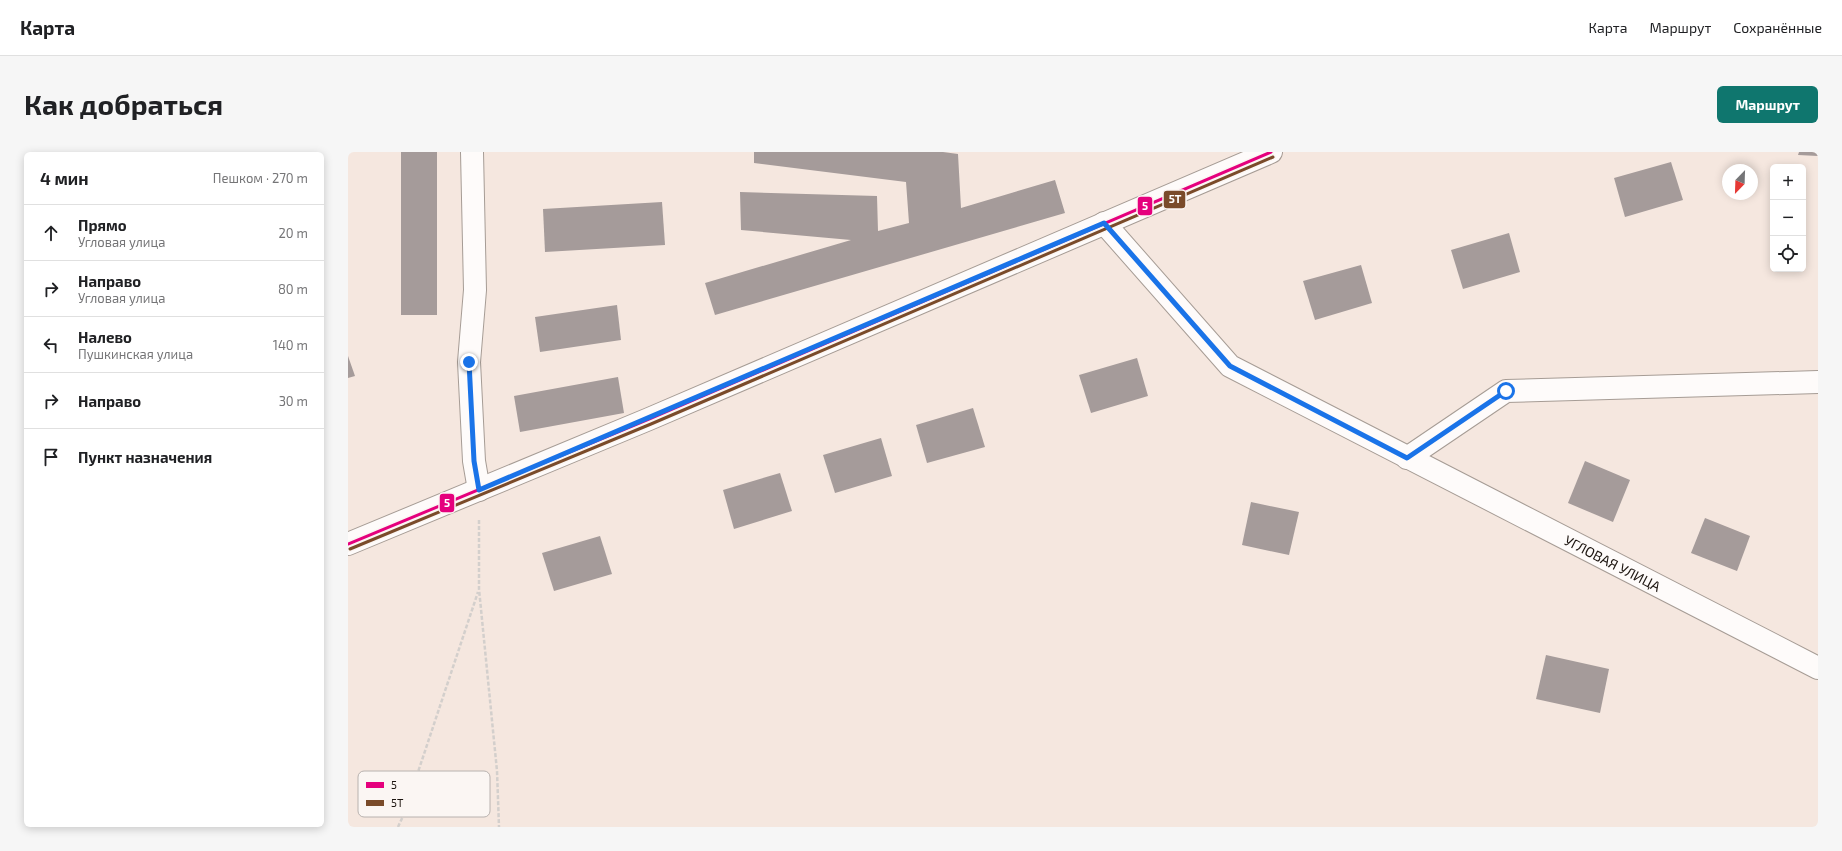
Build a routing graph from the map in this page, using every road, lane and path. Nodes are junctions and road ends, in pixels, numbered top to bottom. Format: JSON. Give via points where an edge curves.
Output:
{"nodes":[{"id":1,"x":472,"y":152,"type":"edge"},
{"id":2,"x":1271,"y":152,"type":"edge"},
{"id":3,"x":1104,"y":223,"type":"junction"},
{"id":4,"x":1818,"y":382,"type":"edge"},
{"id":5,"x":1407,"y":458,"type":"junction"},
{"id":6,"x":479,"y":490,"type":"junction"},
{"id":7,"x":348,"y":544,"type":"edge"},
{"id":8,"x":479,"y":589,"type":"junction"},
{"id":9,"x":1818,"y":668,"type":"edge"},
{"id":10,"x":418,"y":771,"type":"edge"},
{"id":11,"x":403,"y":817,"type":"edge"},
{"id":12,"x":398,"y":827,"type":"edge"},
{"id":13,"x":499,"y":827,"type":"edge"}],
"edges":[{"from":1,"to":6,"type":"street","via":[[476,290],[469,362],[474,461]]},
{"from":2,"to":3,"type":"street"},
{"from":3,"to":5,"type":"street","name":"УГЛОВАЯ УЛИЦА","via":[[1230,366]]},
{"from":3,"to":6,"type":"street"},
{"from":4,"to":5,"type":"street","via":[[1506,391]]},
{"from":5,"to":9,"type":"street","name":"УГЛОВАЯ УЛИЦА"},
{"from":6,"to":7,"type":"street"},
{"from":6,"to":8,"type":"path"},
{"from":8,"to":10,"type":"path"},
{"from":8,"to":13,"type":"path","via":[[497,771]]},
{"from":11,"to":12,"type":"path"}]}
